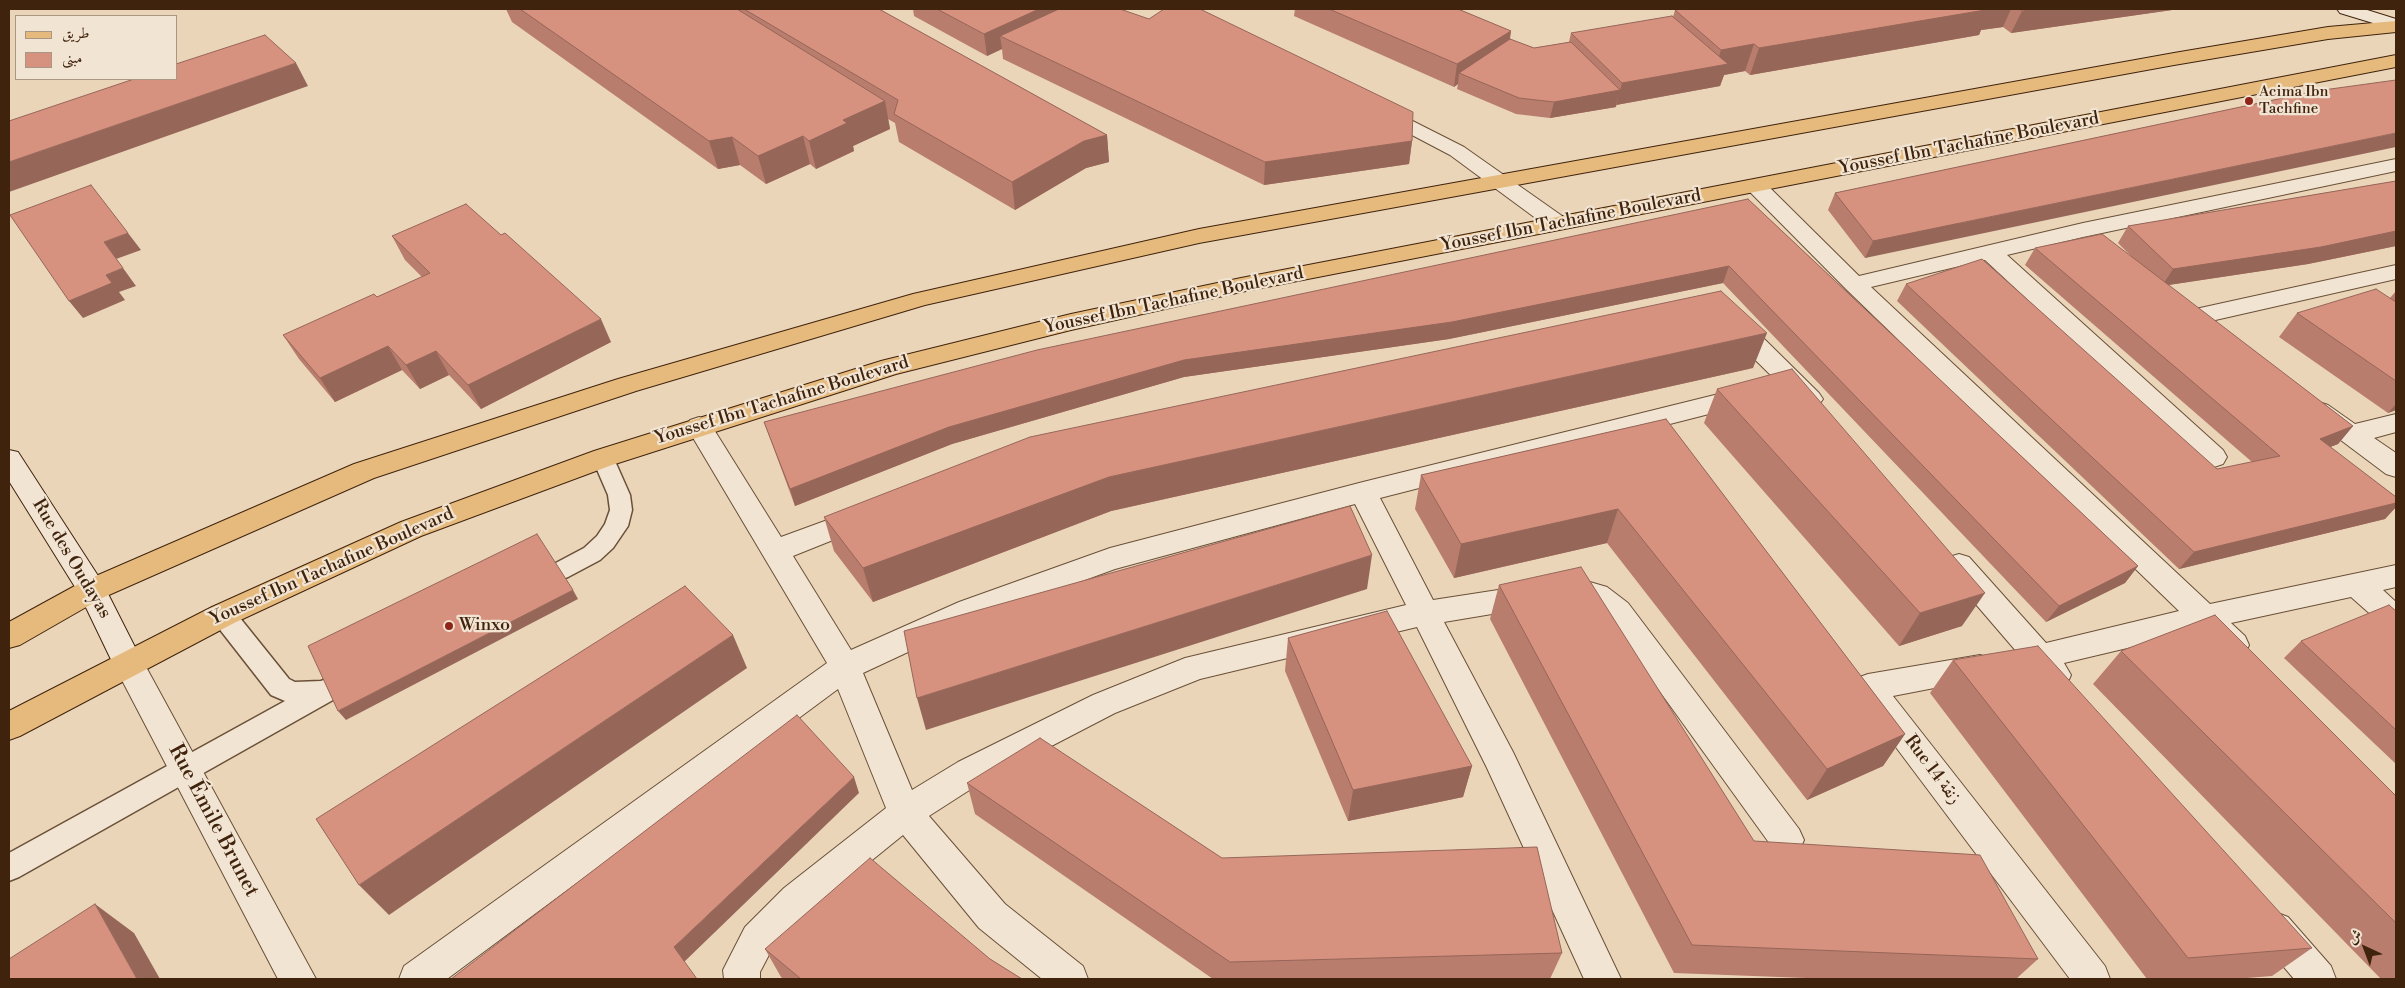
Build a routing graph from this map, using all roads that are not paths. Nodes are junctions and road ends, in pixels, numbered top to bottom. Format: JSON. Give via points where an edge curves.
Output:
{"nodes":[{"id":1,"x":2346,"y":9,"type":"edge"},
{"id":2,"x":2396,"y":26,"type":"edge"},
{"id":3,"x":2396,"y":61,"type":"edge"},
{"id":4,"x":1358,"y":99,"type":"edge"},
{"id":5,"x":2396,"y":165,"type":"edge"},
{"id":6,"x":1500,"y":180,"type":"junction"},
{"id":7,"x":1755,"y":186,"type":"junction"},
{"id":8,"x":1557,"y":223,"type":"junction"},
{"id":9,"x":2083,"y":230,"type":"junction"},
{"id":10,"x":2105,"y":248,"type":"edge"},
{"id":11,"x":1990,"y":252,"type":"junction"},
{"id":12,"x":2396,"y":272,"type":"edge"},
{"id":13,"x":1854,"y":284,"type":"junction"},
{"id":14,"x":1712,"y":316,"type":"edge"},
{"id":15,"x":2223,"y":341,"type":"edge"},
{"id":16,"x":1797,"y":384,"type":"junction"},
{"id":17,"x":2303,"y":399,"type":"edge"},
{"id":18,"x":1830,"y":421,"type":"edge"},
{"id":19,"x":2396,"y":423,"type":"edge"},
{"id":20,"x":699,"y":426,"type":"junction"},
{"id":21,"x":2351,"y":434,"type":"junction"},
{"id":22,"x":2214,"y":457,"type":"dead end"},
{"id":23,"x":603,"y":458,"type":"junction"},
{"id":24,"x":9,"y":459,"type":"edge"},
{"id":25,"x":2396,"y":467,"type":"edge"},
{"id":26,"x":1363,"y":492,"type":"junction"},
{"id":27,"x":889,"y":508,"type":"edge"},
{"id":28,"x":1942,"y":546,"type":"edge"},
{"id":29,"x":776,"y":551,"type":"junction"},
{"id":30,"x":560,"y":571,"type":"edge"},
{"id":31,"x":2396,"y":576,"type":"edge"},
{"id":32,"x":2358,"y":586,"type":"junction"},
{"id":33,"x":92,"y":590,"type":"junction"},
{"id":34,"x":1424,"y":613,"type":"junction"},
{"id":35,"x":223,"y":615,"type":"junction"},
{"id":36,"x":2206,"y":617,"type":"junction"},
{"id":37,"x":2396,"y":619,"type":"edge"},
{"id":38,"x":9,"y":636,"type":"edge"},
{"id":39,"x":2041,"y":657,"type":"junction"},
{"id":40,"x":128,"y":662,"type":"junction"},
{"id":41,"x":2255,"y":666,"type":"edge"},
{"id":42,"x":845,"y":667,"type":"junction"},
{"id":43,"x":2073,"y":695,"type":"edge"},
{"id":44,"x":9,"y":726,"type":"edge"},
{"id":45,"x":186,"y":768,"type":"junction"},
{"id":46,"x":906,"y":813,"type":"junction"},
{"id":47,"x":1787,"y":840,"type":"dead end"},
{"id":48,"x":9,"y":868,"type":"edge"},
{"id":49,"x":2260,"y":912,"type":"edge"},
{"id":50,"x":298,"y":979,"type":"edge"},
{"id":51,"x":417,"y":979,"type":"edge"},
{"id":52,"x":742,"y":979,"type":"edge"},
{"id":53,"x":1070,"y":979,"type":"edge"},
{"id":54,"x":1603,"y":979,"type":"edge"},
{"id":55,"x":2092,"y":979,"type":"edge"},
{"id":56,"x":2318,"y":979,"type":"edge"}],
"edges":[{"from":1,"to":2,"type":"street"},
{"from":2,"to":6,"type":"main road","via":[[2328,33],[2174,59]]},
{"from":3,"to":7,"type":"main road","name":"Youssef Ibn Tachafine Boulevard"},
{"from":4,"to":6,"type":"street","via":[[1457,151]]},
{"from":5,"to":9,"type":"street"},
{"from":6,"to":8,"type":"street"},
{"from":6,"to":33,"type":"main road","via":[[1200,236],[902,304],[627,385],[364,471]]},
{"from":7,"to":8,"type":"main road","name":"Youssef Ibn Tachafine Boulevard"},
{"from":7,"to":13,"type":"street"},
{"from":8,"to":20,"type":"main road","name":"Youssef Ibn Tachafine Boulevard","via":[[1071,322],[890,366]]},
{"from":9,"to":10,"type":"street"},
{"from":9,"to":11,"type":"street"},
{"from":11,"to":13,"type":"street"},
{"from":11,"to":22,"type":"street"},
{"from":12,"to":15,"type":"street","via":[[2183,312]]},
{"from":13,"to":36,"type":"street"},
{"from":14,"to":16,"type":"street","via":[[1725,318],[1745,333]]},
{"from":16,"to":18,"type":"street"},
{"from":16,"to":26,"type":"street","via":[[1672,429]]},
{"from":17,"to":21,"type":"street"},
{"from":19,"to":21,"type":"street"},
{"from":20,"to":23,"type":"main road","name":"Youssef Ibn Tachafine Boulevard"},
{"from":20,"to":29,"type":"street"},
{"from":21,"to":25,"type":"street"},
{"from":23,"to":30,"type":"lane","via":[[619,495],[616,526],[592,554]]},
{"from":23,"to":35,"type":"main road","name":"Youssef Ibn Tachafine Boulevard","via":[[411,528]]},
{"from":24,"to":33,"type":"street","name":"Rue des Oudayas"},
{"from":26,"to":34,"type":"street"},
{"from":26,"to":42,"type":"street","via":[[1110,559],[970,610]]},
{"from":27,"to":29,"type":"street"},
{"from":28,"to":39,"type":"street"},
{"from":29,"to":42,"type":"street"},
{"from":31,"to":32,"type":"street"},
{"from":32,"to":36,"type":"street"},
{"from":32,"to":37,"type":"street"},
{"from":33,"to":38,"type":"main road"},
{"from":33,"to":40,"type":"street","name":"Rue des Oudayas"},
{"from":34,"to":46,"type":"street","via":[[1196,667],[1104,704],[970,772]]},
{"from":34,"to":47,"type":"street","via":[[1576,589],[1597,595],[1628,624]]},
{"from":34,"to":54,"type":"street","via":[[1501,762]]},
{"from":35,"to":40,"type":"main road","name":"Youssef Ibn Tachafine Boulevard"},
{"from":35,"to":45,"type":"lane","via":[[280,687],[293,693],[331,688]]},
{"from":36,"to":39,"type":"street"},
{"from":36,"to":41,"type":"street"},
{"from":39,"to":43,"type":"street"},
{"from":39,"to":55,"type":"street","name":"Rue 14 زنقة","via":[[1859,675]]},
{"from":40,"to":44,"type":"main road","name":"Youssef Ibn Tachafine Boulevard"},
{"from":40,"to":45,"type":"street","name":"Rue Émile Brunet"},
{"from":42,"to":46,"type":"street"},
{"from":42,"to":51,"type":"street"},
{"from":45,"to":48,"type":"lane"},
{"from":45,"to":50,"type":"street","name":"Rue Émile Brunet"},
{"from":46,"to":52,"type":"street","via":[[796,900],[758,939],[741,970]]},
{"from":46,"to":53,"type":"street","via":[[992,916]]},
{"from":49,"to":56,"type":"street"}]}
